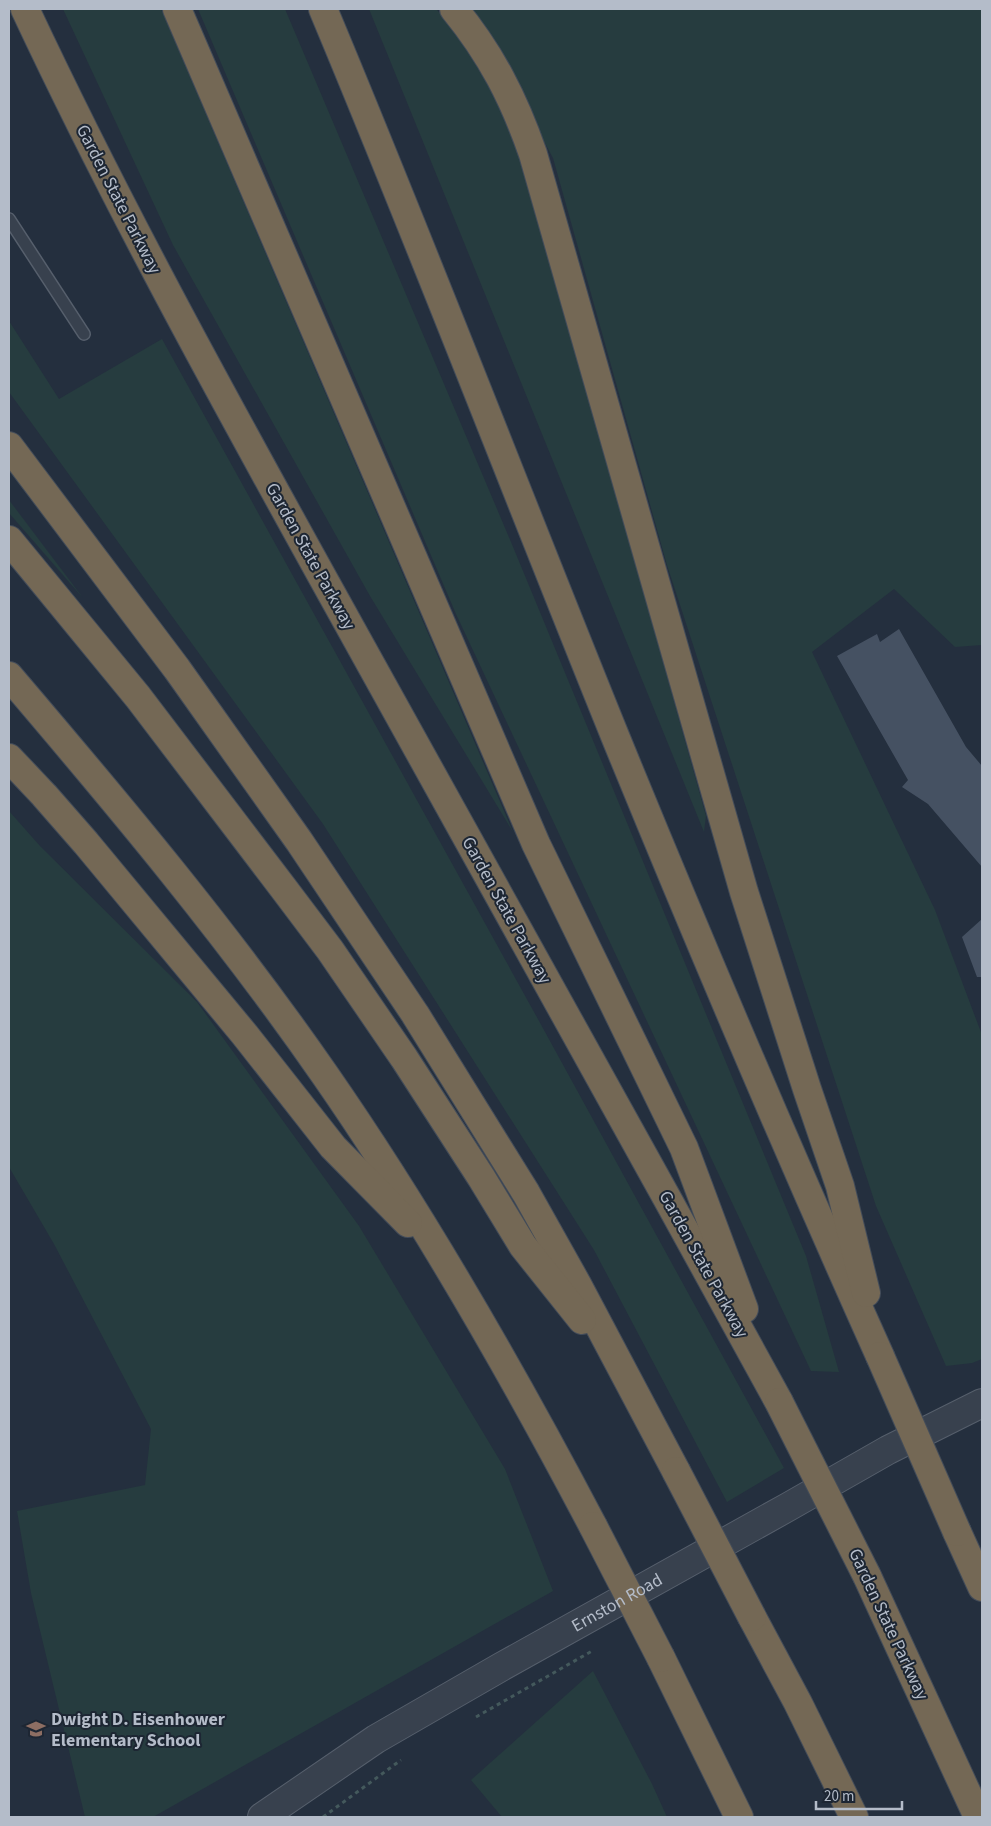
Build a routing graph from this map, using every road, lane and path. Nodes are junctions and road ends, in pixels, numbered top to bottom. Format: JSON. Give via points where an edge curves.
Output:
{"nodes":[{"id":1,"x":25,"y":9,"type":"edge"},
{"id":2,"x":178,"y":9,"type":"edge"},
{"id":3,"x":323,"y":9,"type":"edge"},
{"id":4,"x":454,"y":9,"type":"edge"},
{"id":5,"x":9,"y":220,"type":"edge"},
{"id":6,"x":84,"y":334,"type":"dead end"},
{"id":7,"x":9,"y":446,"type":"edge"},
{"id":8,"x":9,"y":540,"type":"edge"},
{"id":9,"x":9,"y":676,"type":"edge"},
{"id":10,"x":9,"y":758,"type":"edge"},
{"id":11,"x":441,"y":1256,"type":"junction"},
{"id":12,"x":880,"y":1356,"type":"junction"},
{"id":13,"x":625,"y":1374,"type":"junction"},
{"id":14,"x":778,"y":1402,"type":"junction"},
{"id":15,"x":982,"y":1403,"type":"edge"},
{"id":16,"x":982,"y":1587,"type":"edge"},
{"id":17,"x":262,"y":1817,"type":"edge"},
{"id":18,"x":739,"y":1817,"type":"edge"},
{"id":19,"x":854,"y":1817,"type":"edge"},
{"id":20,"x":978,"y":1817,"type":"edge"}],
"edges":[{"from":1,"to":14,"type":"highway","name":"Garden State Parkway","via":[[105,173],[217,385],[674,1208]]},
{"from":2,"to":14,"type":"highway","via":[[536,844],[684,1148]]},
{"from":3,"to":12,"type":"highway","via":[[736,1028]]},
{"from":4,"to":12,"type":"highway","via":[[496,68],[522,122],[533,154],[744,892],[840,1186]]},
{"from":5,"to":6,"type":"lane"},
{"from":7,"to":13,"type":"highway","via":[[178,669],[359,929],[526,1193]]},
{"from":8,"to":13,"type":"highway","via":[[243,832],[404,1058],[523,1246]]},
{"from":9,"to":11,"type":"highway","via":[[136,826],[264,989],[384,1162]]},
{"from":10,"to":11,"type":"highway","via":[[92,850],[333,1147]]},
{"from":11,"to":18,"type":"highway","bridge":true,"via":[[541,1428],[661,1658]]},
{"from":12,"to":16,"type":"highway","bridge":true},
{"from":13,"to":19,"type":"highway","bridge":true,"via":[[798,1703]]},
{"from":14,"to":20,"type":"highway","name":"Garden State Parkway","bridge":true,"via":[[867,1576]]},
{"from":15,"to":17,"type":"street","name":"Ernston Road","via":[[888,1450],[501,1666],[376,1739]]}]}
